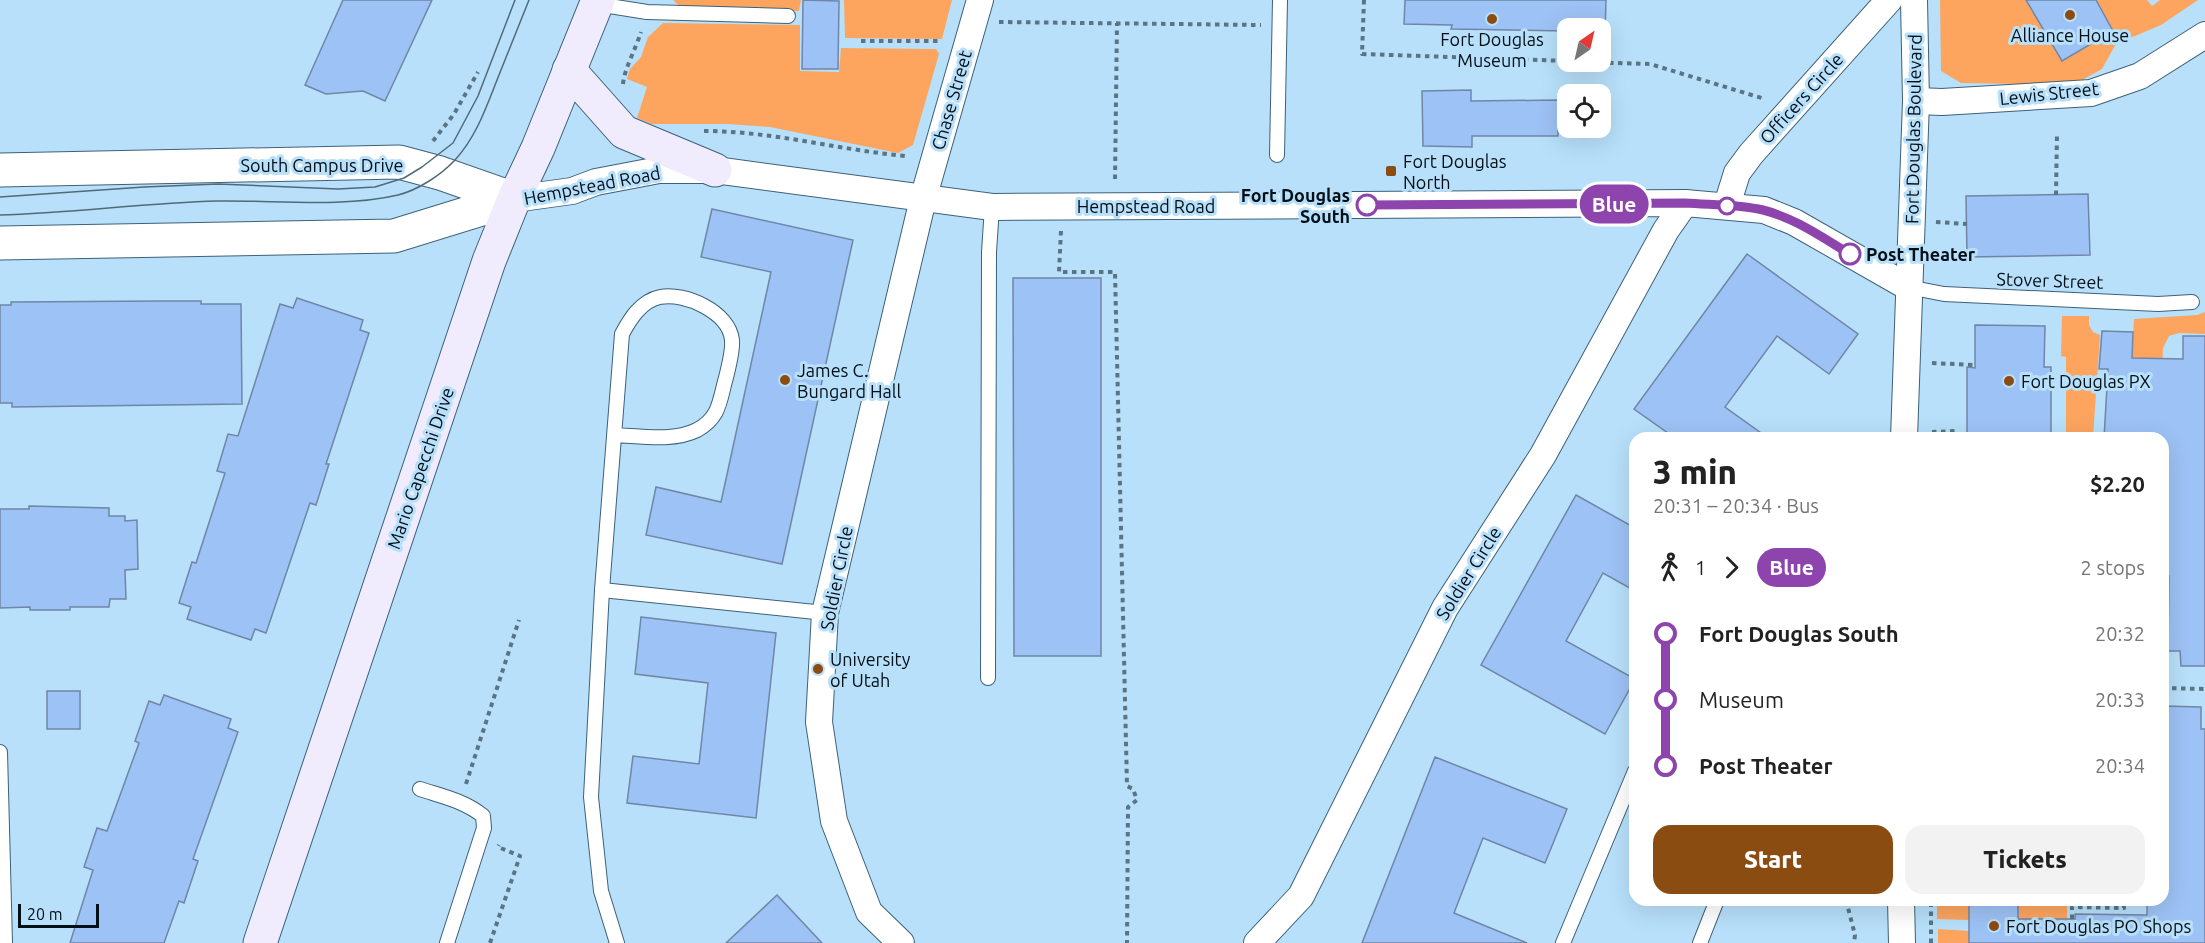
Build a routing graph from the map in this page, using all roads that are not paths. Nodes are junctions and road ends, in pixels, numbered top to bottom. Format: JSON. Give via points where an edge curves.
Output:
{"nodes":[{"id":1,"x":1280,"y":0,"type":"edge"},
{"id":2,"x":1889,"y":0,"type":"edge"},
{"id":3,"x":1914,"y":0,"type":"edge"},
{"id":4,"x":598,"y":2,"type":"edge"},
{"id":5,"x":977,"y":11,"type":"edge"},
{"id":6,"x":788,"y":16,"type":"dead end"},
{"id":7,"x":2205,"y":35,"type":"edge"},
{"id":8,"x":568,"y":70,"type":"junction"},
{"id":9,"x":1916,"y":101,"type":"junction"},
{"id":10,"x":1276,"y":155,"type":"dead end"},
{"id":11,"x":0,"y":170,"type":"edge"},
{"id":12,"x":715,"y":170,"type":"junction"},
{"id":13,"x":514,"y":199,"type":"junction"},
{"id":14,"x":923,"y":200,"type":"junction"},
{"id":15,"x":1685,"y":203,"type":"junction"},
{"id":16,"x":1727,"y":206,"type":"junction"},
{"id":17,"x":992,"y":207,"type":"junction"},
{"id":18,"x":0,"y":243,"type":"edge"},
{"id":19,"x":1908,"y":287,"type":"junction"},
{"id":20,"x":2192,"y":302,"type":"dead end"},
{"id":21,"x":1904,"y":432,"type":"edge"},
{"id":22,"x":615,"y":435,"type":"junction"},
{"id":23,"x":602,"y":590,"type":"junction"},
{"id":24,"x":825,"y":613,"type":"junction"},
{"id":25,"x":988,"y":678,"type":"dead end"},
{"id":26,"x":0,"y":752,"type":"edge"},
{"id":27,"x":1629,"y":785,"type":"edge"},
{"id":28,"x":420,"y":789,"type":"dead end"},
{"id":29,"x":1715,"y":906,"type":"edge"},
{"id":30,"x":1901,"y":906,"type":"edge"},
{"id":31,"x":5,"y":943,"type":"edge"},
{"id":32,"x":260,"y":943,"type":"edge"},
{"id":33,"x":447,"y":943,"type":"edge"},
{"id":34,"x":617,"y":943,"type":"edge"},
{"id":35,"x":901,"y":943,"type":"edge"},
{"id":36,"x":1257,"y":943,"type":"edge"},
{"id":37,"x":1563,"y":943,"type":"edge"},
{"id":38,"x":1700,"y":943,"type":"edge"},
{"id":39,"x":1902,"y":943,"type":"edge"}],
"edges":[{"from":1,"to":10,"type":"lane"},
{"from":2,"to":16,"type":"street","name":"Officers Circle","via":[[1751,154],[1737,173]]},
{"from":3,"to":9,"type":"street","name":"Fort Douglas Boulevard"},
{"from":4,"to":6,"type":"lane","via":[[647,12]]},
{"from":4,"to":8,"type":"main road","name":"Mario Capecchi Drive"},
{"from":5,"to":14,"type":"street","name":"Chase Street"},
{"from":7,"to":9,"type":"street","name":"Lewis Street","via":[[2140,76],[2091,93]]},
{"from":8,"to":12,"type":"main road","via":[[624,132]]},
{"from":8,"to":13,"type":"main road","name":"Mario Capecchi Drive"},
{"from":9,"to":19,"type":"street","name":"Fort Douglas Boulevard"},
{"from":11,"to":13,"type":"street","name":"South Campus Drive","via":[[399,162]]},
{"from":12,"to":13,"type":"street","name":"Hempstead Road","via":[[658,170],[596,182],[572,191]]},
{"from":12,"to":14,"type":"street","name":"Hempstead Road"},
{"from":13,"to":18,"type":"street","via":[[394,236]]},
{"from":13,"to":32,"type":"main road","name":"Mario Capecchi Drive","via":[[489,261]]},
{"from":14,"to":17,"type":"street","name":"Hempstead Road"},
{"from":14,"to":24,"type":"street","name":"Soldier Circle"},
{"from":15,"to":16,"type":"street","name":"Hempstead Road"},
{"from":15,"to":17,"type":"street","name":"Hempstead Road"},
{"from":15,"to":36,"type":"street","name":"Soldier Circle","via":[[1666,230],[1543,455],[1445,608],[1301,897]]},
{"from":16,"to":19,"type":"street","name":"Hempstead Road","via":[[1764,210],[1794,222]]},
{"from":17,"to":25,"type":"lane"},
{"from":19,"to":20,"type":"lane","name":"Stover Street","via":[[1944,294],[2158,304]]},
{"from":19,"to":21,"type":"street","name":"Fort Douglas Boulevard"},
{"from":22,"to":22,"type":"lane","via":[[678,436],[695,431],[718,411],[732,340],[723,322],[706,306],[679,296],[659,297],[630,317],[622,334]]},
{"from":22,"to":23,"type":"lane"},
{"from":23,"to":24,"type":"lane"},
{"from":23,"to":34,"type":"lane","via":[[591,797],[601,891]]},
{"from":24,"to":35,"type":"street","name":"Soldier Circle","via":[[819,722],[834,821],[869,912]]},
{"from":26,"to":31,"type":"lane"},
{"from":27,"to":37,"type":"lane"},
{"from":28,"to":33,"type":"lane","via":[[464,804],[483,816],[484,828]]},
{"from":29,"to":38,"type":"lane"},
{"from":30,"to":39,"type":"street"}]}
